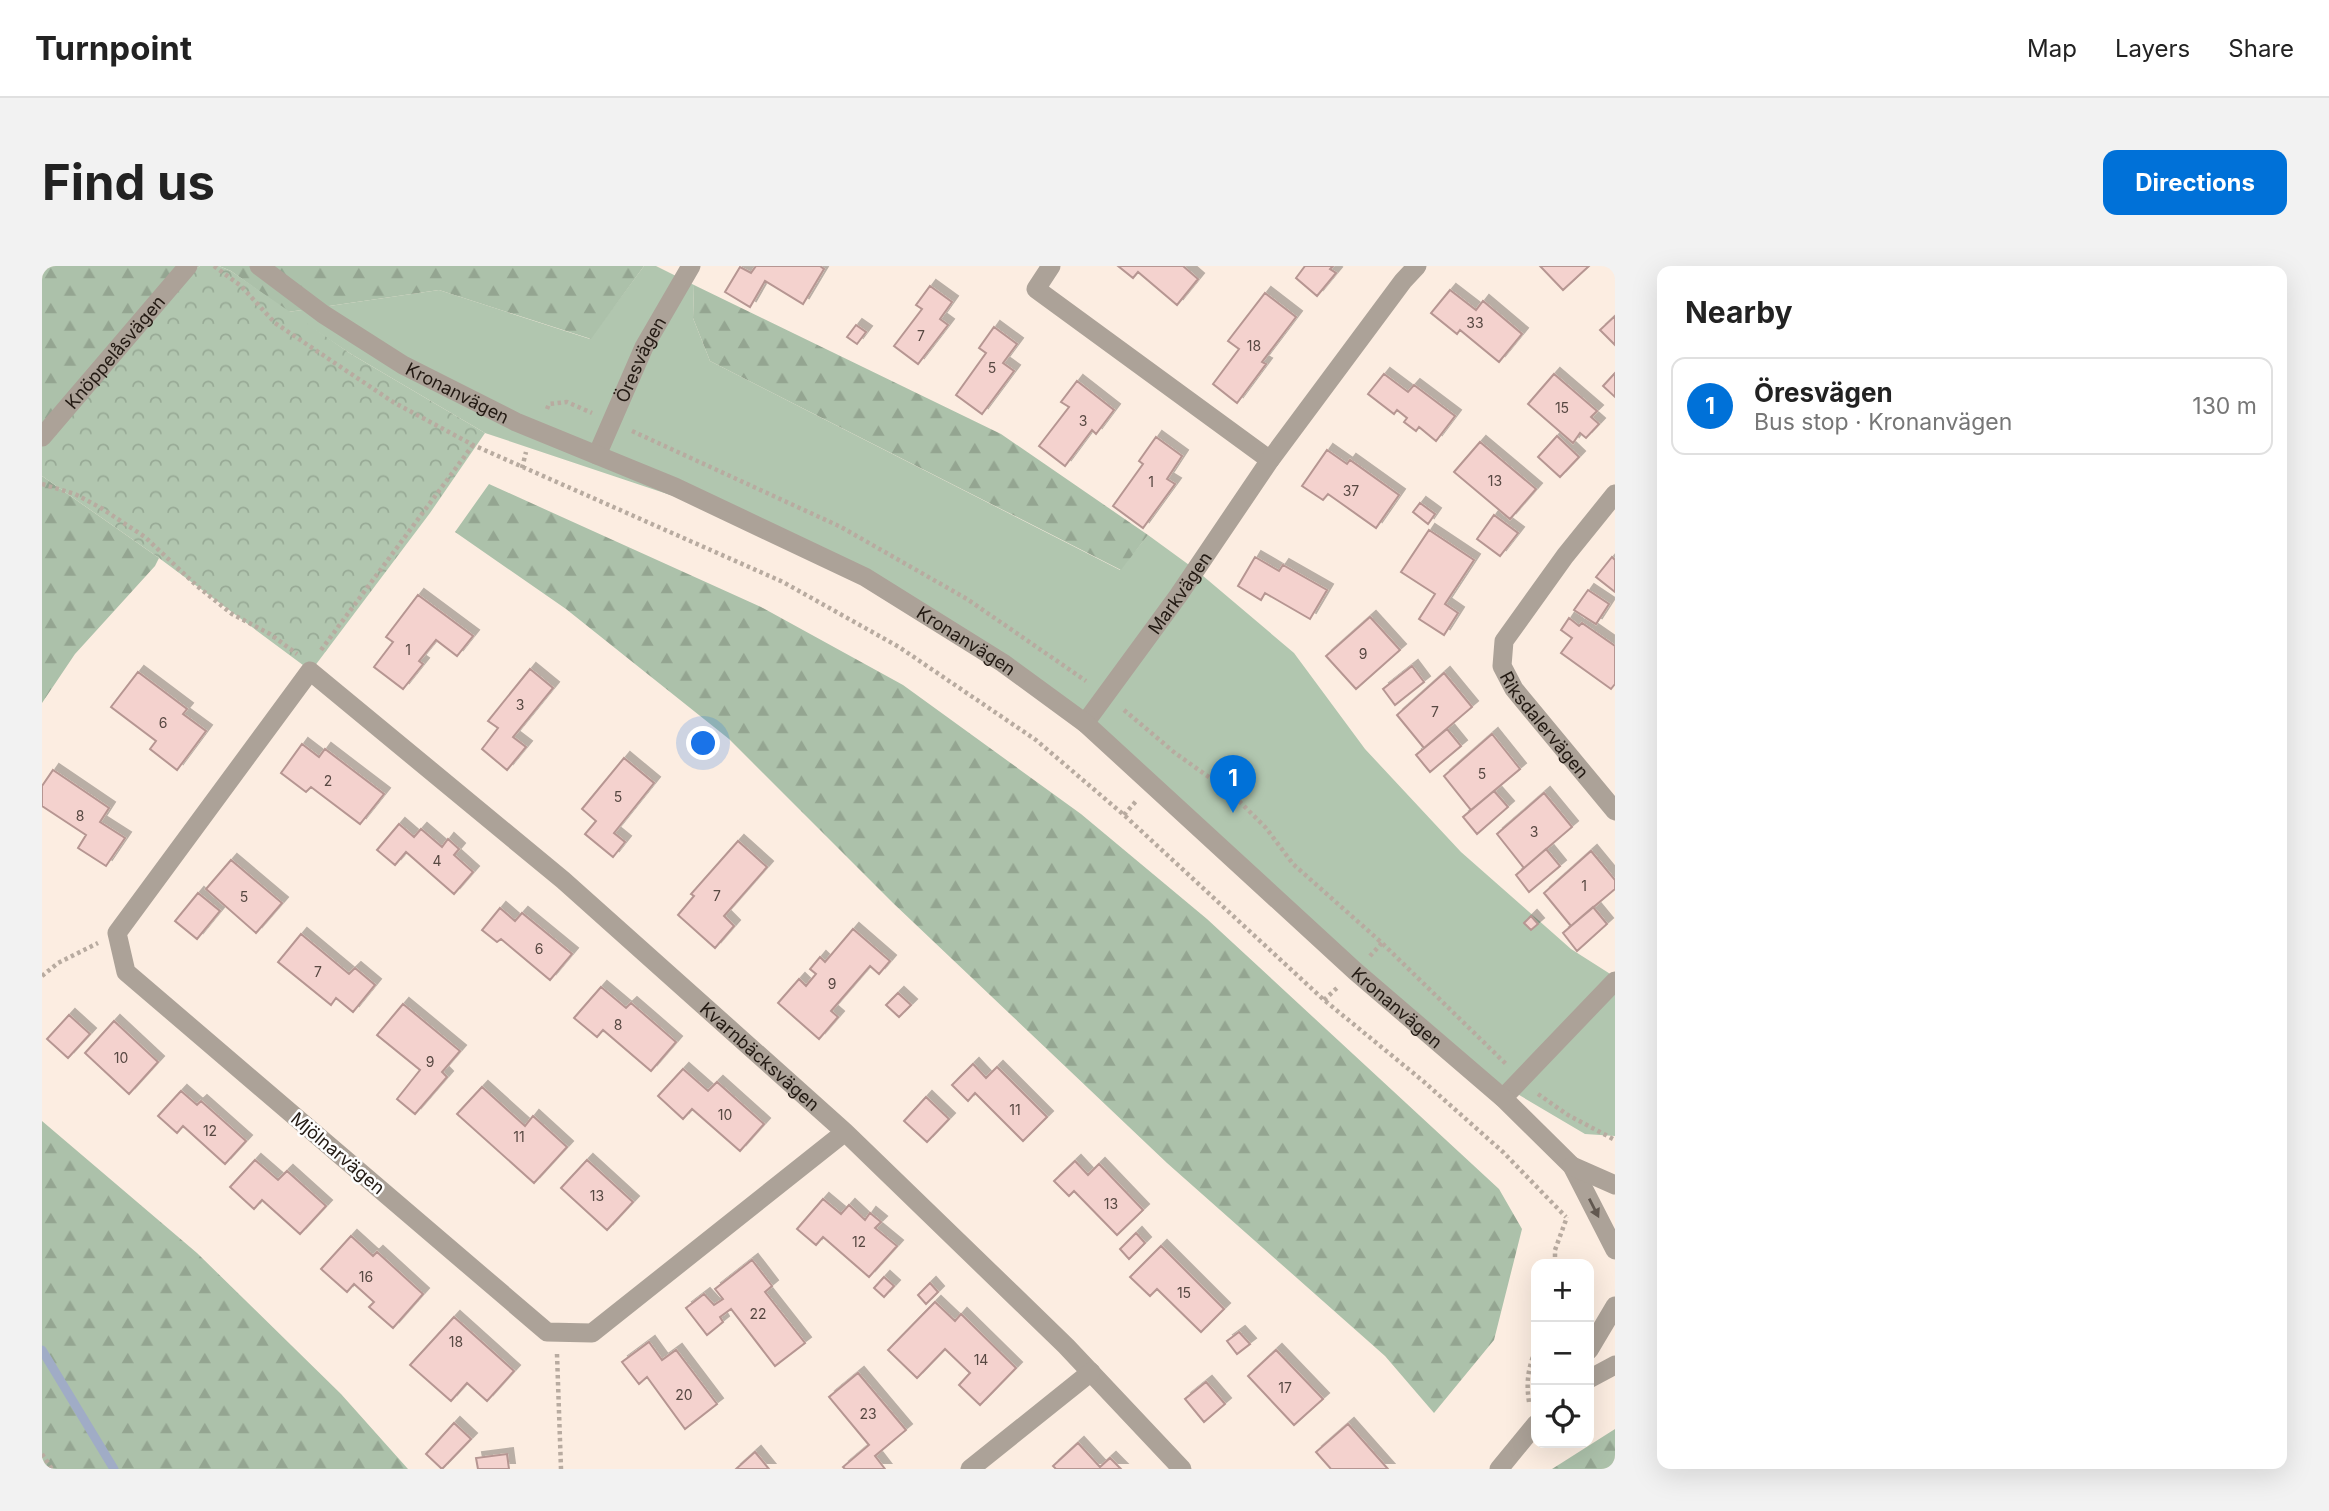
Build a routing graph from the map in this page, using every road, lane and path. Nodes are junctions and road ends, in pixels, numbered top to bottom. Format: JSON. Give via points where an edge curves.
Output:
{"nodes":[{"id":1,"x":188,"y":266,"type":"edge"},
{"id":2,"x":214,"y":266,"type":"edge"},
{"id":3,"x":259,"y":266,"type":"edge"},
{"id":4,"x":691,"y":266,"type":"edge"},
{"id":5,"x":1051,"y":266,"type":"edge"},
{"id":6,"x":1417,"y":266,"type":"edge"},
{"id":7,"x":42,"y":437,"type":"edge"},
{"id":8,"x":472,"y":445,"type":"junction"},
{"id":9,"x":597,"y":455,"type":"junction"},
{"id":10,"x":1270,"y":460,"type":"junction"},
{"id":11,"x":42,"y":484,"type":"edge"},
{"id":12,"x":1615,"y":494,"type":"edge"},
{"id":13,"x":310,"y":663,"type":"junction"},
{"id":14,"x":1085,"y":723,"type":"junction"},
{"id":15,"x":1615,"y":811,"type":"edge"},
{"id":16,"x":117,"y":933,"type":"junction"},
{"id":17,"x":42,"y":976,"type":"edge"},
{"id":18,"x":1615,"y":981,"type":"edge"},
{"id":19,"x":1503,"y":1098,"type":"junction"},
{"id":20,"x":845,"y":1132,"type":"junction"},
{"id":21,"x":1572,"y":1166,"type":"junction"},
{"id":22,"x":1615,"y":1185,"type":"edge"},
{"id":23,"x":1566,"y":1217,"type":"dead end"},
{"id":24,"x":1615,"y":1251,"type":"edge"},
{"id":25,"x":1615,"y":1306,"type":"edge"},
{"id":26,"x":547,"y":1332,"type":"junction"},
{"id":27,"x":1594,"y":1342,"type":"edge"},
{"id":28,"x":1531,"y":1361,"type":"edge"},
{"id":29,"x":1615,"y":1365,"type":"edge"},
{"id":30,"x":1091,"y":1372,"type":"junction"},
{"id":31,"x":1594,"y":1376,"type":"edge"},
{"id":32,"x":1531,"y":1408,"type":"edge"},
{"id":33,"x":1531,"y":1431,"type":"edge"},
{"id":34,"x":42,"y":1454,"type":"edge"},
{"id":35,"x":52,"y":1469,"type":"edge"},
{"id":36,"x":561,"y":1469,"type":"edge"},
{"id":37,"x":970,"y":1469,"type":"edge"},
{"id":38,"x":1182,"y":1469,"type":"edge"},
{"id":39,"x":1499,"y":1469,"type":"edge"}],
"edges":[{"from":1,"to":7,"type":"street","name":"Knöppelåsvägen"},
{"from":2,"to":8,"type":"path","via":[[296,338],[393,402]]},
{"from":3,"to":9,"type":"street","name":"Kronanvägen","via":[[403,365],[516,422]]},
{"from":4,"to":9,"type":"street","name":"Öresvägen","via":[[645,347]]},
{"from":5,"to":10,"type":"street","via":[[1036,289]]},
{"from":6,"to":10,"type":"street","name":"Markvägen"},
{"from":8,"to":13,"type":"path"},
{"from":8,"to":23,"type":"path","via":[[783,582],[899,647],[1036,740],[1324,1000],[1503,1152]]},
{"from":9,"to":14,"type":"street","name":"Kronanvägen","via":[[865,577],[1003,663]]},
{"from":10,"to":14,"type":"street","name":"Markvägen"},
{"from":11,"to":13,"type":"path","via":[[84,499],[145,537],[232,614]]},
{"from":12,"to":15,"type":"street","name":"Riksdalervägen","via":[[1513,625],[1504,641],[1502,666],[1514,689]]},
{"from":13,"to":16,"type":"street"},
{"from":13,"to":20,"type":"street","name":"Kvarnbäcksvägen","via":[[563,880]]},
{"from":14,"to":19,"type":"street","name":"Kronanvägen","via":[[1355,971]]},
{"from":16,"to":17,"type":"path"},
{"from":16,"to":26,"type":"street","name":"Mjölnarvägen","via":[[126,972]]},
{"from":18,"to":19,"type":"street"},
{"from":19,"to":21,"type":"street","name":"Kronanvägen"},
{"from":20,"to":26,"type":"street","via":[[592,1333]]},
{"from":20,"to":30,"type":"street","name":"Kvarnbäcksvägen"},
{"from":21,"to":22,"type":"street","name":"Kronanvägen"},
{"from":21,"to":24,"type":"street","name":"Kronanvägen","one_way":true},
{"from":25,"to":27,"type":"street"},
{"from":26,"to":36,"type":"path","via":[[557,1346]]},
{"from":28,"to":32,"type":"path","via":[[1527,1383]]},
{"from":29,"to":31,"type":"street"},
{"from":30,"to":37,"type":"street"},
{"from":30,"to":38,"type":"street","name":"Kvarnbäcksvägen"},
{"from":33,"to":39,"type":"street"},
{"from":34,"to":35,"type":"path"}]}
